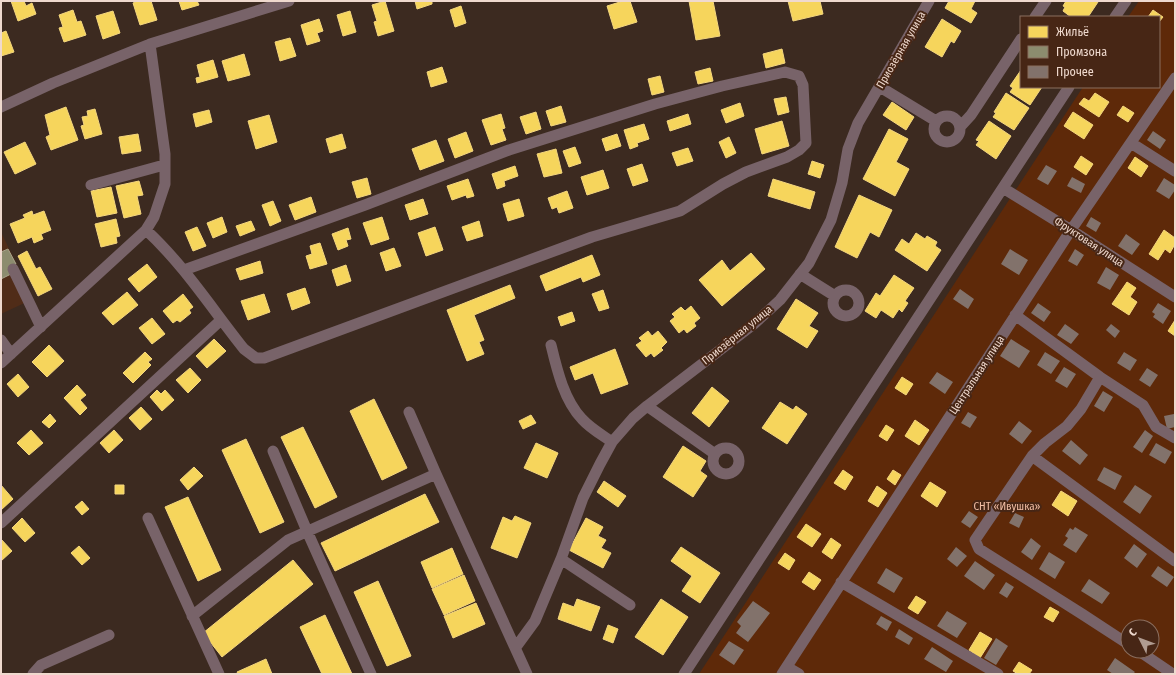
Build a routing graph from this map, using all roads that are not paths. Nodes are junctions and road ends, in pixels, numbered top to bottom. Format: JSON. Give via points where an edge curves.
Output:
{"nodes":[{"id":1,"x":289,"y":1,"type":"edge"},
{"id":2,"x":929,"y":1,"type":"edge"},
{"id":3,"x":1046,"y":1,"type":"edge"},
{"id":4,"x":1126,"y":1,"type":"edge"},
{"id":5,"x":1036,"y":16,"type":"edge"},
{"id":6,"x":1116,"y":16,"type":"edge"},
{"id":7,"x":1020,"y":41,"type":"edge"},
{"id":8,"x":150,"y":44,"type":"junction"},
{"id":9,"x":1175,"y":78,"type":"edge"},
{"id":10,"x":880,"y":87,"type":"junction"},
{"id":11,"x":1068,"y":88,"type":"edge"},
{"id":12,"x":1,"y":107,"type":"edge"},
{"id":13,"x":936,"y":121,"type":"junction"},
{"id":14,"x":960,"y":127,"type":"junction"},
{"id":15,"x":1131,"y":143,"type":"junction"},
{"id":16,"x":164,"y":165,"type":"junction"},
{"id":17,"x":1175,"y":171,"type":"edge"},
{"id":18,"x":91,"y":185,"type":"dead end"},
{"id":19,"x":1003,"y":188,"type":"junction"},
{"id":20,"x":146,"y":230,"type":"junction"},
{"id":21,"x":1071,"y":230,"type":"junction"},
{"id":22,"x":13,"y":269,"type":"dead end"},
{"id":23,"x":184,"y":270,"type":"junction"},
{"id":24,"x":800,"y":274,"type":"junction"},
{"id":25,"x":835,"y":296,"type":"dead end"},
{"id":26,"x":1175,"y":297,"type":"edge"},
{"id":27,"x":1015,"y":315,"type":"junction"},
{"id":28,"x":221,"y":320,"type":"junction"},
{"id":29,"x":41,"y":327,"type":"junction"},
{"id":30,"x":1,"y":340,"type":"edge"},
{"id":31,"x":551,"y":345,"type":"dead end"},
{"id":32,"x":11,"y":354,"type":"junction"},
{"id":33,"x":1,"y":363,"type":"edge"},
{"id":34,"x":1100,"y":377,"type":"junction"},
{"id":35,"x":647,"y":406,"type":"junction"},
{"id":36,"x":409,"y":412,"type":"dead end"},
{"id":37,"x":1175,"y":438,"type":"edge"},
{"id":38,"x":612,"y":442,"type":"junction"},
{"id":39,"x":273,"y":451,"type":"dead end"},
{"id":40,"x":715,"y":454,"type":"dead end"},
{"id":41,"x":1032,"y":456,"type":"junction"},
{"id":42,"x":436,"y":474,"type":"junction"},
{"id":43,"x":148,"y":518,"type":"dead end"},
{"id":44,"x":1,"y":523,"type":"edge"},
{"id":45,"x":307,"y":531,"type":"junction"},
{"id":46,"x":561,"y":559,"type":"junction"},
{"id":47,"x":1175,"y":561,"type":"edge"},
{"id":48,"x":841,"y":582,"type":"junction"},
{"id":49,"x":630,"y":605,"type":"dead end"},
{"id":50,"x":192,"y":616,"type":"junction"},
{"id":51,"x":109,"y":635,"type":"dead end"},
{"id":52,"x":1120,"y":639,"type":"edge"},
{"id":53,"x":516,"y":647,"type":"junction"},
{"id":54,"x":1151,"y":659,"type":"edge"},
{"id":55,"x":784,"y":670,"type":"edge"},
{"id":56,"x":33,"y":674,"type":"edge"},
{"id":57,"x":219,"y":674,"type":"edge"},
{"id":58,"x":371,"y":674,"type":"edge"},
{"id":59,"x":528,"y":674,"type":"edge"},
{"id":60,"x":684,"y":674,"type":"edge"},
{"id":61,"x":799,"y":674,"type":"edge"},
{"id":62,"x":998,"y":674,"type":"edge"},
{"id":63,"x":1173,"y":674,"type":"edge"}],
"edges":[{"from":1,"to":8,"type":"street"},
{"from":2,"to":10,"type":"street","name":"Приозёрная улица"},
{"from":3,"to":5,"type":"street"},
{"from":4,"to":6,"type":"street"},
{"from":7,"to":14,"type":"street","via":[[971,115]]},
{"from":8,"to":12,"type":"street"},
{"from":8,"to":16,"type":"street","via":[[165,154]]},
{"from":9,"to":15,"type":"street","name":"Центральная улица"},
{"from":10,"to":13,"type":"street"},
{"from":10,"to":24,"type":"street","name":"Приозёрная улица","via":[[858,123],[848,149],[842,183],[831,220]]},
{"from":11,"to":19,"type":"street"},
{"from":13,"to":14,"type":"street","via":[[943,116],[952,117]]},
{"from":13,"to":14,"type":"street","via":[[935,135],[946,142],[958,136]]},
{"from":15,"to":17,"type":"street"},
{"from":15,"to":21,"type":"street","name":"Центральная улица"},
{"from":16,"to":18,"type":"street"},
{"from":16,"to":20,"type":"street","via":[[164,184],[160,202]]},
{"from":19,"to":21,"type":"street","name":"Фруктовая улица"},
{"from":19,"to":60,"type":"street"},
{"from":20,"to":23,"type":"street"},
{"from":20,"to":29,"type":"street"},
{"from":21,"to":26,"type":"street","name":"Фруктовая улица"},
{"from":21,"to":27,"type":"street","name":"Центральная улица"},
{"from":22,"to":29,"type":"street"},
{"from":23,"to":28,"type":"street"},
{"from":23,"to":28,"type":"street","via":[[508,150],[655,104],[784,72],[799,76],[804,85],[806,143],[787,157],[746,172],[680,211],[592,236],[264,358],[256,358],[244,349]]},
{"from":24,"to":25,"type":"street"},
{"from":24,"to":35,"type":"street","name":"Приозёрная улица","via":[[780,300],[754,324]]},
{"from":27,"to":34,"type":"street"},
{"from":27,"to":48,"type":"street","name":"Центральная улица"},
{"from":28,"to":44,"type":"street"},
{"from":29,"to":32,"type":"street"},
{"from":30,"to":32,"type":"street"},
{"from":31,"to":38,"type":"street","via":[[558,374],[572,407],[583,420]]},
{"from":32,"to":33,"type":"street"},
{"from":34,"to":37,"type":"street","via":[[1143,405],[1156,427]]},
{"from":34,"to":41,"type":"street","via":[[1081,410],[1067,426]]},
{"from":35,"to":38,"type":"street","name":"Приозёрная улица"},
{"from":35,"to":40,"type":"street"},
{"from":36,"to":42,"type":"street"},
{"from":38,"to":46,"type":"street","name":"Приозёрная улица","via":[[583,498]]},
{"from":39,"to":45,"type":"street"},
{"from":41,"to":47,"type":"street"},
{"from":41,"to":52,"type":"street","via":[[975,540],[979,549]]},
{"from":42,"to":45,"type":"street"},
{"from":42,"to":53,"type":"street"},
{"from":43,"to":50,"type":"street"},
{"from":45,"to":50,"type":"street","via":[[288,540]]},
{"from":45,"to":58,"type":"street"},
{"from":46,"to":49,"type":"street"},
{"from":46,"to":53,"type":"street","name":"Приозёрная улица","via":[[535,622]]},
{"from":48,"to":55,"type":"street","name":"Центральная улица"},
{"from":48,"to":62,"type":"street"},
{"from":50,"to":57,"type":"street"},
{"from":51,"to":56,"type":"street","via":[[41,665]]},
{"from":53,"to":59,"type":"street"},
{"from":54,"to":63,"type":"street"},
{"from":55,"to":61,"type":"street"}]}
